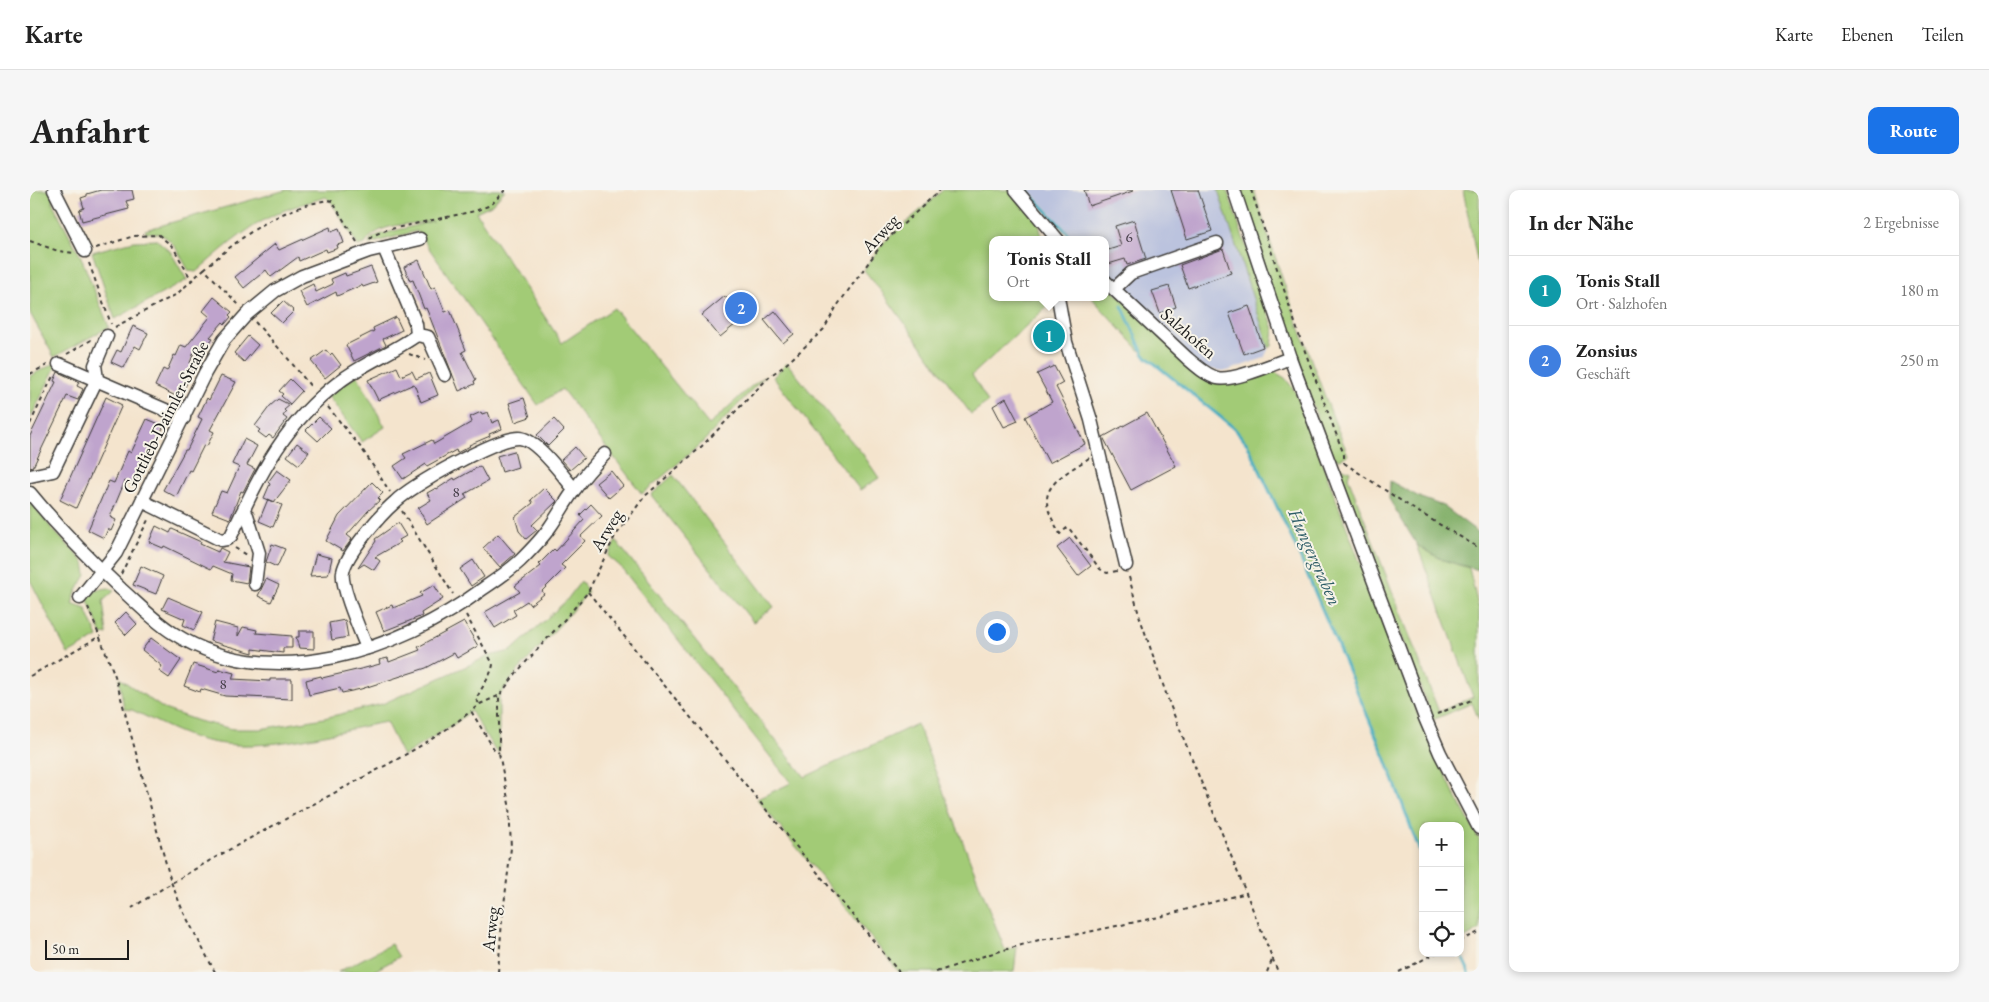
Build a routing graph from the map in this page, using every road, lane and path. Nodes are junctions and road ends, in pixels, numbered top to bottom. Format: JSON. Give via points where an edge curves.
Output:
{"nodes":[{"id":1,"x":54,"y":190,"type":"edge"},
{"id":2,"x":505,"y":190,"type":"edge"},
{"id":3,"x":940,"y":190,"type":"edge"},
{"id":4,"x":1016,"y":190,"type":"edge"},
{"id":5,"x":1234,"y":190,"type":"edge"},
{"id":6,"x":1251,"y":190,"type":"edge"},
{"id":7,"x":1052,"y":236,"type":"edge"},
{"id":8,"x":420,"y":239,"type":"dead end"},
{"id":9,"x":30,"y":241,"type":"edge"},
{"id":10,"x":1217,"y":243,"type":"dead end"},
{"id":11,"x":384,"y":248,"type":"junction"},
{"id":12,"x":85,"y":251,"type":"junction"},
{"id":13,"x":366,"y":252,"type":"junction"},
{"id":14,"x":204,"y":269,"type":"junction"},
{"id":15,"x":192,"y":281,"type":"junction"},
{"id":16,"x":1110,"y":285,"type":"edge"},
{"id":17,"x":1059,"y":301,"type":"edge"},
{"id":18,"x":248,"y":314,"type":"junction"},
{"id":19,"x":417,"y":335,"type":"junction"},
{"id":20,"x":102,"y":337,"type":"joint"},
{"id":21,"x":398,"y":349,"type":"junction"},
{"id":22,"x":437,"y":356,"type":"junction"},
{"id":23,"x":1290,"y":358,"type":"junction"},
{"id":24,"x":58,"y":360,"type":"junction"},
{"id":25,"x":30,"y":374,"type":"edge"},
{"id":26,"x":445,"y":375,"type":"dead end"},
{"id":27,"x":97,"y":379,"type":"junction"},
{"id":28,"x":320,"y":398,"type":"junction"},
{"id":29,"x":184,"y":418,"type":"junction"},
{"id":30,"x":30,"y":424,"type":"edge"},
{"id":31,"x":1098,"y":452,"type":"junction"},
{"id":32,"x":605,"y":454,"type":"dead end"},
{"id":33,"x":30,"y":476,"type":"edge"},
{"id":34,"x":574,"y":489,"type":"junction"},
{"id":35,"x":30,"y":493,"type":"edge"},
{"id":36,"x":142,"y":501,"type":"junction"},
{"id":37,"x":396,"y":501,"type":"junction"},
{"id":38,"x":154,"y":507,"type":"junction"},
{"id":39,"x":242,"y":513,"type":"junction"},
{"id":40,"x":227,"y":539,"type":"junction"},
{"id":41,"x":1479,"y":548,"type":"edge"},
{"id":42,"x":258,"y":562,"type":"junction"},
{"id":43,"x":1126,"y":566,"type":"junction"},
{"id":44,"x":101,"y":570,"type":"junction"},
{"id":45,"x":115,"y":583,"type":"junction"},
{"id":46,"x":255,"y":584,"type":"dead end"},
{"id":47,"x":588,"y":592,"type":"junction"},
{"id":48,"x":80,"y":598,"type":"joint"},
{"id":49,"x":460,"y":606,"type":"junction"},
{"id":50,"x":100,"y":636,"type":"junction"},
{"id":51,"x":366,"y":648,"type":"junction"},
{"id":52,"x":30,"y":676,"type":"edge"},
{"id":53,"x":499,"y":696,"type":"junction"},
{"id":54,"x":1474,"y":699,"type":"dead end"},
{"id":55,"x":480,"y":704,"type":"junction"},
{"id":56,"x":471,"y":711,"type":"junction"},
{"id":57,"x":1438,"y":714,"type":"dead end"},
{"id":58,"x":499,"y":752,"type":"junction"},
{"id":59,"x":1479,"y":828,"type":"edge"},
{"id":60,"x":171,"y":882,"type":"junction"},
{"id":61,"x":1246,"y":893,"type":"junction"},
{"id":62,"x":132,"y":908,"type":"dead end"},
{"id":63,"x":1479,"y":932,"type":"edge"},
{"id":64,"x":1464,"y":939,"type":"edge"},
{"id":65,"x":1428,"y":957,"type":"edge"},
{"id":66,"x":1273,"y":958,"type":"junction"},
{"id":67,"x":214,"y":972,"type":"edge"},
{"id":68,"x":498,"y":972,"type":"edge"},
{"id":69,"x":899,"y":972,"type":"edge"},
{"id":70,"x":936,"y":972,"type":"edge"},
{"id":71,"x":1267,"y":972,"type":"edge"},
{"id":72,"x":1278,"y":972,"type":"edge"},
{"id":73,"x":1399,"y":972,"type":"edge"}],
"edges":[{"from":1,"to":12,"type":"street"},
{"from":2,"to":13,"type":"path","via":[[491,205],[475,212],[372,236]]},
{"from":3,"to":47,"type":"path","name":"Arweg","via":[[882,244],[824,328],[644,498],[622,524]]},
{"from":4,"to":7,"type":"street"},
{"from":5,"to":23,"type":"street"},
{"from":6,"to":41,"type":"path","via":[[1300,338],[1344,455],[1344,463]]},
{"from":8,"to":11,"type":"street","name":"Gottlieb-Daimler-Straße"},
{"from":9,"to":12,"type":"path","via":[[58,251]]},
{"from":10,"to":16,"type":"street","via":[[1131,273]]},
{"from":11,"to":13,"type":"street","name":"Gottlieb-Daimler-Straße"},
{"from":11,"to":19,"type":"street","via":[[416,324]]},
{"from":12,"to":15,"type":"path","via":[[134,236],[159,236],[173,247]]},
{"from":12,"to":15,"type":"path","via":[[112,328],[177,294]]},
{"from":13,"to":14,"type":"path","via":[[332,201],[328,200],[277,217],[245,235]]},
{"from":13,"to":18,"type":"street","name":"Gottlieb-Daimler-Straße","via":[[302,276],[275,291]]},
{"from":14,"to":15,"type":"path"},
{"from":14,"to":18,"type":"path"},
{"from":16,"to":23,"type":"street","name":"Salzhofen","via":[[1190,356],[1198,368],[1218,378],[1236,376]]},
{"from":17,"to":31,"type":"street","via":[[1066,342]]},
{"from":18,"to":28,"type":"path"},
{"from":18,"to":29,"type":"street","name":"Gottlieb-Daimler-Straße","via":[[224,340]]},
{"from":19,"to":21,"type":"street"},
{"from":19,"to":22,"type":"street","via":[[428,337]]},
{"from":20,"to":24,"type":"path"},
{"from":20,"to":27,"type":"street","via":[[95,365]]},
{"from":21,"to":22,"type":"path","via":[[424,361]]},
{"from":21,"to":28,"type":"street","via":[[360,368]]},
{"from":22,"to":26,"type":"street"},
{"from":23,"to":59,"type":"street","via":[[1440,753]]},
{"from":24,"to":25,"type":"path"},
{"from":24,"to":27,"type":"street"},
{"from":24,"to":30,"type":"path"},
{"from":27,"to":29,"type":"street"},
{"from":27,"to":33,"type":"street","via":[[53,471]]},
{"from":28,"to":37,"type":"path","via":[[362,449]]},
{"from":28,"to":39,"type":"street","via":[[274,452]]},
{"from":29,"to":36,"type":"street","name":"Gottlieb-Daimler-Straße"},
{"from":31,"to":43,"type":"street"},
{"from":31,"to":43,"type":"path","via":[[1059,479],[1046,500],[1060,534],[1068,527],[1100,569],[1116,573]]},
{"from":32,"to":34,"type":"street"},
{"from":34,"to":37,"type":"street","via":[[545,455],[520,438],[497,443],[452,465]]},
{"from":34,"to":49,"type":"street","via":[[536,545]]},
{"from":35,"to":44,"type":"street"},
{"from":36,"to":38,"type":"street"},
{"from":36,"to":44,"type":"street","name":"Gottlieb-Daimler-Straße","via":[[116,553]]},
{"from":37,"to":49,"type":"path"},
{"from":37,"to":51,"type":"street","via":[[346,562],[342,574]]},
{"from":38,"to":40,"type":"street","via":[[221,540]]},
{"from":38,"to":45,"type":"path"},
{"from":39,"to":40,"type":"street"},
{"from":39,"to":42,"type":"street","via":[[247,516],[259,553]]},
{"from":40,"to":42,"type":"path","via":[[230,545]]},
{"from":42,"to":46,"type":"street"},
{"from":43,"to":61,"type":"path","via":[[1170,704]]},
{"from":44,"to":45,"type":"street"},
{"from":44,"to":48,"type":"street","name":"Gottlieb-Daimler-Straße"},
{"from":45,"to":51,"type":"street","via":[[172,633],[214,653],[238,660],[282,663],[324,660]]},
{"from":47,"to":53,"type":"path","name":"Arweg","via":[[523,664]]},
{"from":47,"to":69,"type":"path"},
{"from":48,"to":50,"type":"path","via":[[88,607]]},
{"from":49,"to":51,"type":"street","via":[[396,639]]},
{"from":49,"to":55,"type":"path","via":[[493,664],[493,670],[476,700]]},
{"from":50,"to":52,"type":"path"},
{"from":50,"to":60,"type":"path","via":[[115,676]]},
{"from":53,"to":55,"type":"path"},
{"from":53,"to":58,"type":"path","name":"Arweg"},
{"from":54,"to":57,"type":"path"},
{"from":55,"to":56,"type":"path"},
{"from":56,"to":58,"type":"path"},
{"from":56,"to":60,"type":"path","via":[[403,756]]},
{"from":58,"to":68,"type":"path","name":"Arweg","via":[[509,804],[511,848]]},
{"from":60,"to":62,"type":"path"},
{"from":60,"to":67,"type":"path"},
{"from":61,"to":66,"type":"path"},
{"from":61,"to":70,"type":"path","via":[[1159,917],[1039,940]]},
{"from":63,"to":64,"type":"path"},
{"from":65,"to":73,"type":"path"},
{"from":66,"to":71,"type":"path"},
{"from":66,"to":72,"type":"path"}]}
